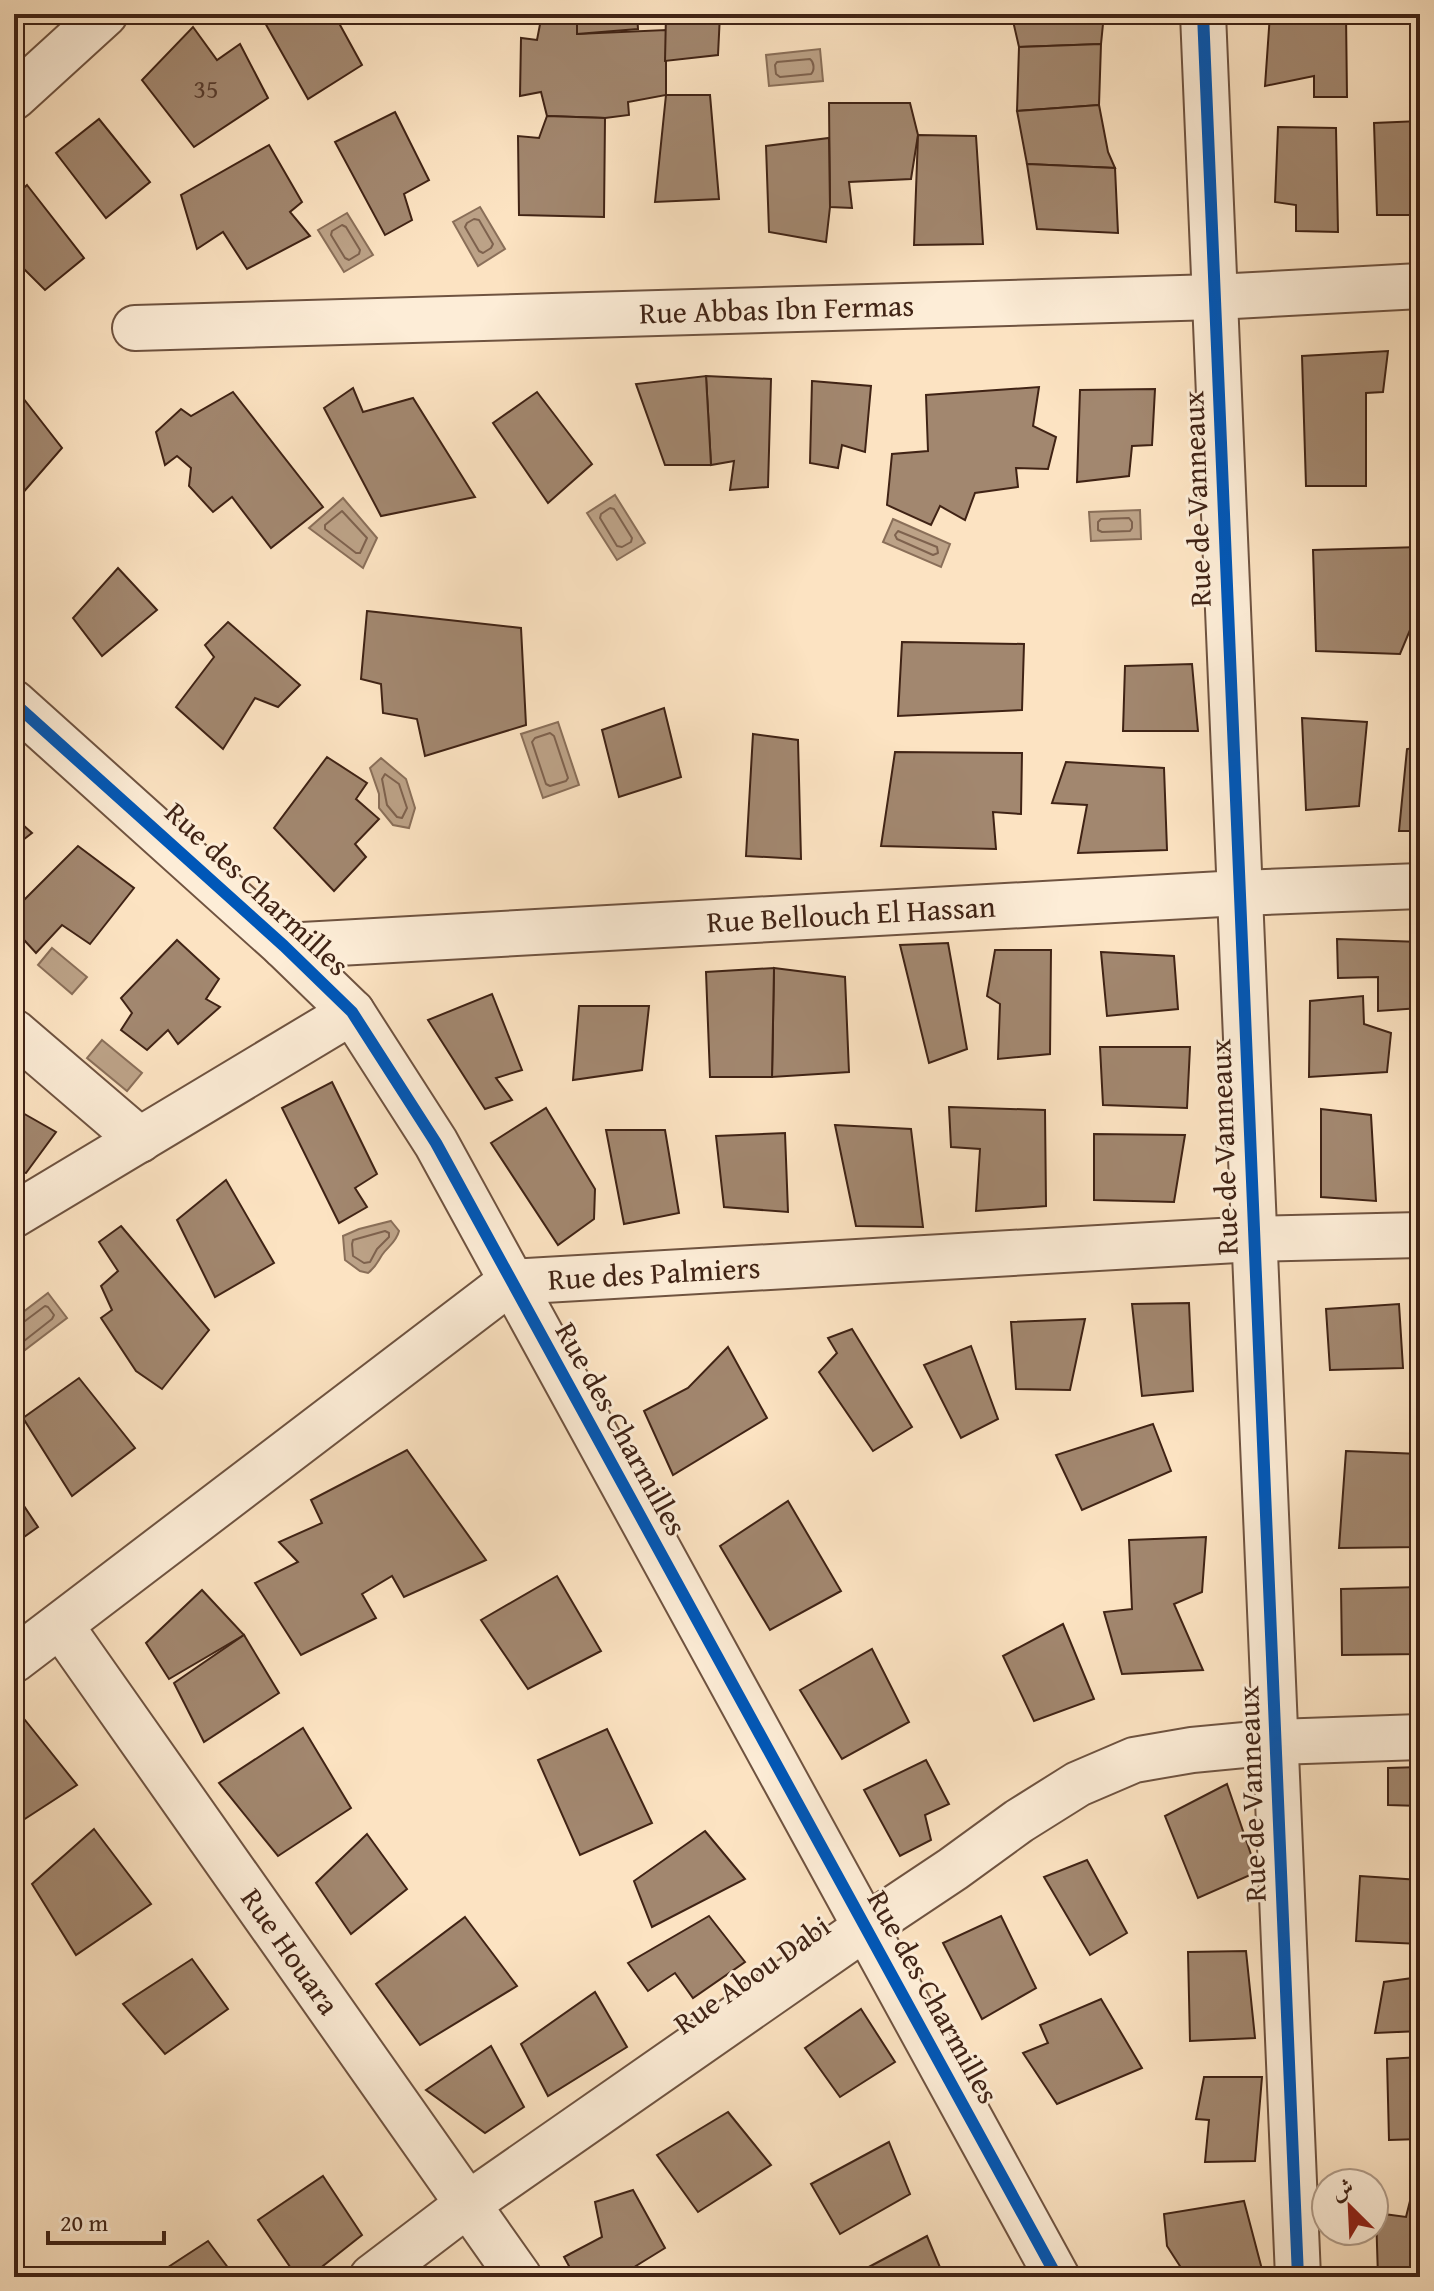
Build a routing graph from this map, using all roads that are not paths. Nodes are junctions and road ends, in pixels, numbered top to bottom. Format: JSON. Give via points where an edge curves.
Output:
{"nodes":[{"id":1,"x":105,"y":14,"type":"edge"},
{"id":2,"x":1203,"y":14,"type":"edge"},
{"id":3,"x":14,"y":97,"type":"edge"},
{"id":4,"x":1420,"y":286,"type":"edge"},
{"id":5,"x":1215,"y":297,"type":"junction"},
{"id":6,"x":135,"y":328,"type":"dead end"},
{"id":7,"x":14,"y":703,"type":"edge"},
{"id":8,"x":1420,"y":886,"type":"edge"},
{"id":9,"x":1240,"y":893,"type":"junction"},
{"id":10,"x":284,"y":946,"type":"junction"},
{"id":11,"x":352,"y":1012,"type":"junction"},
{"id":12,"x":14,"y":1032,"type":"edge"},
{"id":13,"x":140,"y":1140,"type":"junction"},
{"id":14,"x":14,"y":1215,"type":"edge"},
{"id":15,"x":1420,"y":1235,"type":"edge"},
{"id":16,"x":1254,"y":1239,"type":"junction"},
{"id":17,"x":510,"y":1282,"type":"junction"},
{"id":18,"x":61,"y":1626,"type":"junction"},
{"id":19,"x":14,"y":1660,"type":"edge"},
{"id":20,"x":1420,"y":1737,"type":"edge"},
{"id":21,"x":1276,"y":1742,"type":"junction"},
{"id":22,"x":866,"y":1927,"type":"junction"},
{"id":23,"x":468,"y":2204,"type":"junction"},
{"id":24,"x":372,"y":2277,"type":"edge"},
{"id":25,"x":519,"y":2277,"type":"edge"},
{"id":26,"x":1057,"y":2277,"type":"edge"},
{"id":27,"x":1298,"y":2277,"type":"edge"}],
"edges":[{"from":1,"to":3,"type":"street"},
{"from":2,"to":5,"type":"street","name":"Rue de Vanneaux"},
{"from":4,"to":5,"type":"street","name":"Rue Abbas Ibn Fermas"},
{"from":5,"to":6,"type":"street","name":"Rue Abbas Ibn Fermas"},
{"from":5,"to":9,"type":"street","name":"Rue de Vanneaux"},
{"from":7,"to":10,"type":"street","name":"Rue des Charmilles"},
{"from":8,"to":9,"type":"street","name":"Rue Bellouch El Hassan"},
{"from":9,"to":10,"type":"street","name":"Rue Bellouch El Hassan"},
{"from":9,"to":16,"type":"street","name":"Rue de Vanneaux"},
{"from":10,"to":11,"type":"street","name":"Rue des Charmilles"},
{"from":11,"to":13,"type":"street"},
{"from":11,"to":17,"type":"street","name":"Rue des Charmilles","via":[[436,1143]]},
{"from":12,"to":13,"type":"street"},
{"from":13,"to":14,"type":"street"},
{"from":15,"to":16,"type":"street","name":"Rue des Palmiers"},
{"from":16,"to":17,"type":"street","name":"Rue des Palmiers"},
{"from":16,"to":21,"type":"street","name":"Rue de Vanneaux"},
{"from":17,"to":18,"type":"street","name":"Rue des Palmiers"},
{"from":17,"to":22,"type":"street","name":"Rue des Charmilles"},
{"from":18,"to":19,"type":"street","name":"Rue des Palmiers"},
{"from":18,"to":23,"type":"street","name":"Rue Houara"},
{"from":20,"to":21,"type":"street","name":"Rue Abou Dabi"},
{"from":21,"to":22,"type":"street","name":"Rue Abou Dabi","via":[[1134,1760],[1078,1784]]},
{"from":21,"to":27,"type":"street","name":"Rue de Vanneaux"},
{"from":22,"to":23,"type":"street","name":"Rue Abou Dabi"},
{"from":22,"to":26,"type":"street","name":"Rue des Charmilles"},
{"from":23,"to":24,"type":"street","name":"Rue Abou Dabi"},
{"from":23,"to":25,"type":"street","name":"Rue Houara"}]}
